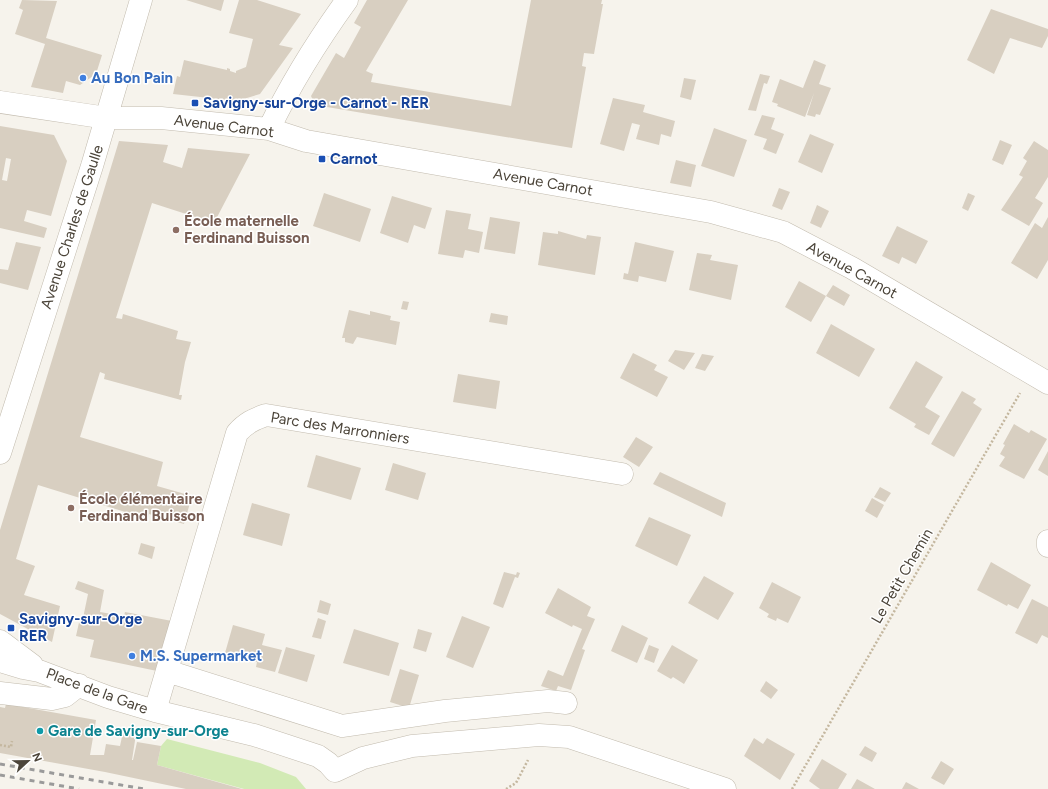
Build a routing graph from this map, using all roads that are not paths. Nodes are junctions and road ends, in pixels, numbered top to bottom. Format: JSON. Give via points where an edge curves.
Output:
{"nodes":[{"id":1,"x":141,"y":0,"type":"edge"},
{"id":2,"x":347,"y":0,"type":"edge"},
{"id":3,"x":0,"y":102,"type":"edge"},
{"id":4,"x":107,"y":118,"type":"junction"},
{"id":5,"x":269,"y":129,"type":"junction"},
{"id":6,"x":1040,"y":378,"type":"edge"},
{"id":7,"x":0,"y":454,"type":"edge"},
{"id":8,"x":622,"y":474,"type":"dead end"},
{"id":9,"x":1048,"y":541,"type":"edge"},
{"id":10,"x":1048,"y":546,"type":"edge"},
{"id":11,"x":1,"y":648,"type":"edge"},
{"id":12,"x":31,"y":670,"type":"junction"},
{"id":13,"x":167,"y":671,"type":"junction"},
{"id":14,"x":0,"y":677,"type":"edge"},
{"id":15,"x":79,"y":685,"type":"junction"},
{"id":16,"x":0,"y":693,"type":"edge"},
{"id":17,"x":566,"y":703,"type":"dead end"},
{"id":18,"x":155,"y":712,"type":"junction"},
{"id":19,"x":335,"y":780,"type":"edge"},
{"id":20,"x":725,"y":789,"type":"edge"}],
"edges":[{"from":1,"to":4,"type":"street","name":"Avenue Charles de Gaulle"},
{"from":2,"to":5,"type":"street","via":[[316,42]]},
{"from":3,"to":4,"type":"street","name":"Avenue Carnot"},
{"from":4,"to":5,"type":"street","name":"Avenue Carnot","via":[[160,118]]},
{"from":4,"to":7,"type":"street","name":"Avenue Charles de Gaulle"},
{"from":5,"to":6,"type":"street","name":"Avenue Carnot","via":[[306,141],[710,212],[783,232],[852,268]]},
{"from":8,"to":13,"type":"street","name":"Parc des Marronniers","via":[[266,415],[253,419],[237,433]]},
{"from":9,"to":10,"type":"street"},
{"from":11,"to":12,"type":"street","name":"Place de la Gare"},
{"from":12,"to":14,"type":"street"},
{"from":12,"to":15,"type":"street","name":"Place de la Gare"},
{"from":13,"to":17,"type":"street","via":[[342,726],[548,700]]},
{"from":13,"to":18,"type":"street","name":"Parc des Marronniers"},
{"from":15,"to":16,"type":"street","via":[[65,696],[52,698]]},
{"from":15,"to":18,"type":"street","name":"Place de la Gare"},
{"from":18,"to":19,"type":"street","name":"Place de la Gare","via":[[254,735],[311,754],[328,763]]},
{"from":19,"to":20,"type":"street","via":[[363,758],[412,746],[539,735],[569,737]]}]}
